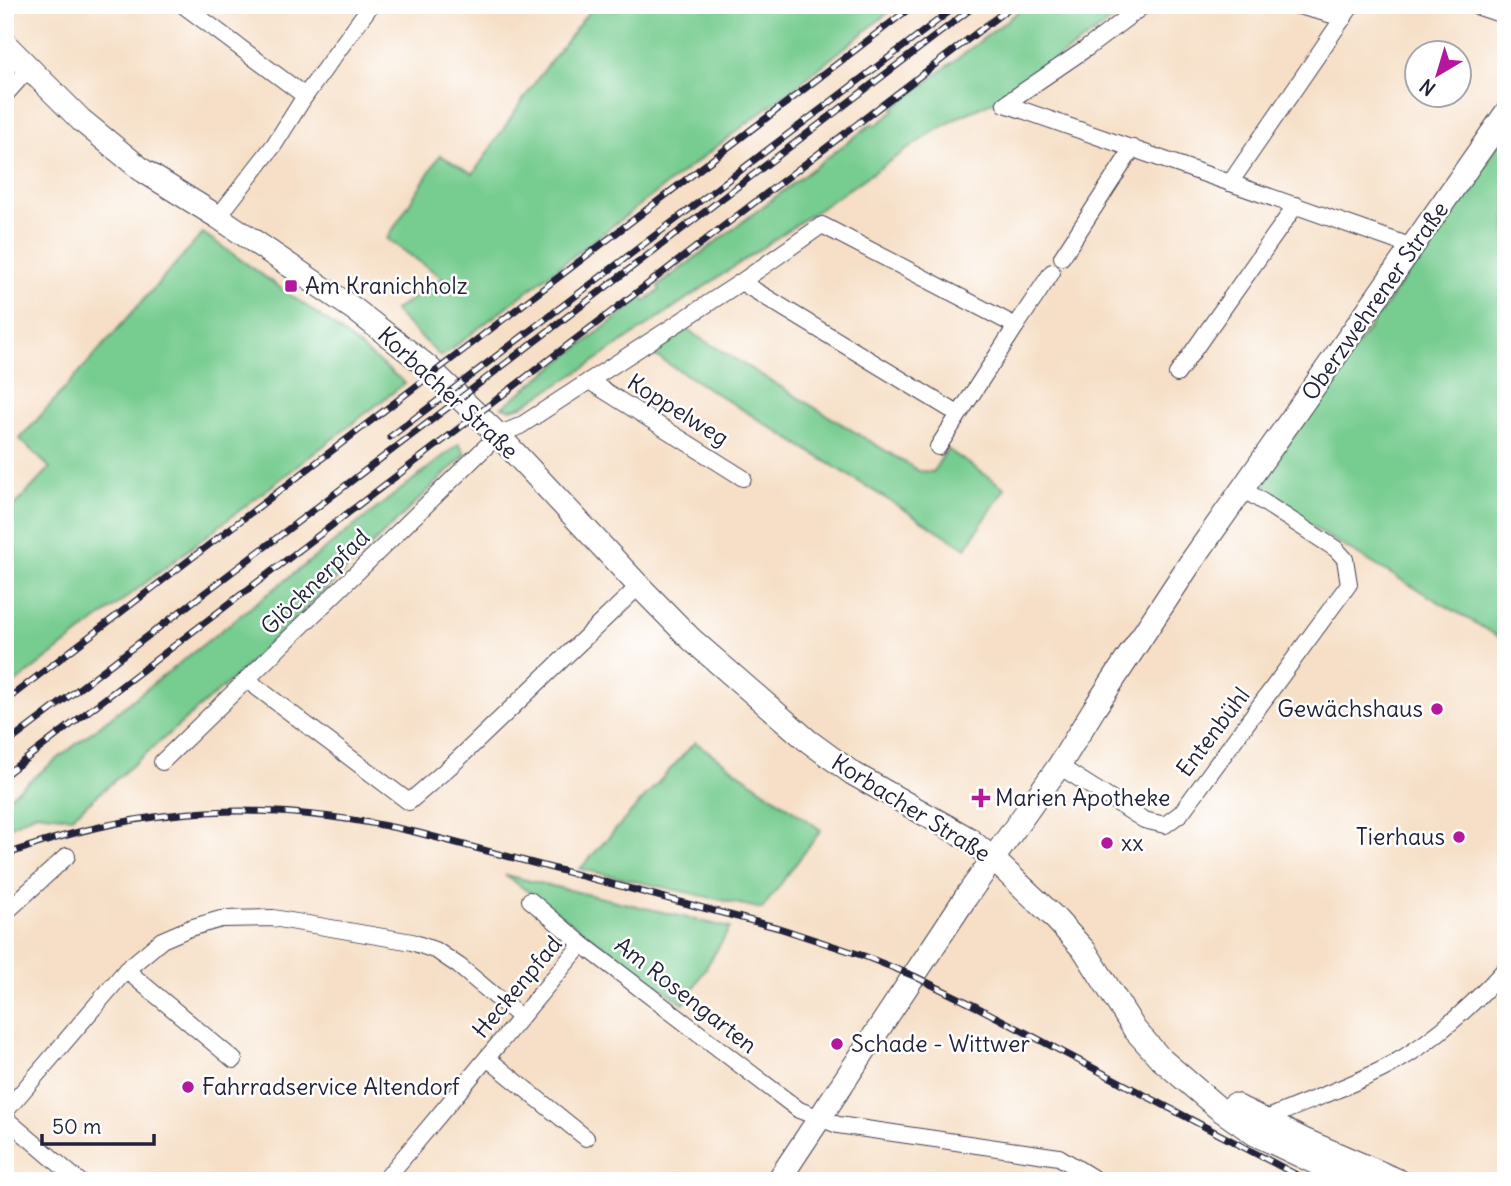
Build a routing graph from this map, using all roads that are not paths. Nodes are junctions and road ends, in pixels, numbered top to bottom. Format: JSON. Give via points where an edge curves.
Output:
{"nodes":[{"id":1,"x":183,"y":5,"type":"edge"},
{"id":2,"x":371,"y":5,"type":"edge"},
{"id":3,"x":1144,"y":5,"type":"edge"},
{"id":4,"x":1295,"y":5,"type":"edge"},
{"id":5,"x":1473,"y":5,"type":"edge"},
{"id":6,"x":1348,"y":12,"type":"edge"},
{"id":7,"x":1506,"y":16,"type":"edge"},
{"id":8,"x":5,"y":44,"type":"edge"},
{"id":9,"x":29,"y":68,"type":"junction"},
{"id":10,"x":5,"y":95,"type":"edge"},
{"id":11,"x":305,"y":96,"type":"junction"},
{"id":12,"x":1506,"y":113,"type":"edge"},
{"id":13,"x":1133,"y":148,"type":"junction"},
{"id":14,"x":1230,"y":183,"type":"junction"},
{"id":15,"x":1296,"y":205,"type":"junction"},
{"id":16,"x":218,"y":217,"type":"junction"},
{"id":17,"x":1413,"y":247,"type":"junction"},
{"id":18,"x":1062,"y":257,"type":"dead end"},
{"id":19,"x":1052,"y":272,"type":"dead end"},
{"id":20,"x":741,"y":282,"type":"junction"},
{"id":21,"x":1016,"y":327,"type":"junction"},
{"id":22,"x":1177,"y":374,"type":"dead end"},
{"id":23,"x":589,"y":381,"type":"junction"},
{"id":24,"x":958,"y":414,"type":"junction"},
{"id":25,"x":498,"y":435,"type":"junction"},
{"id":26,"x":938,"y":447,"type":"dead end"},
{"id":27,"x":743,"y":478,"type":"dead end"},
{"id":28,"x":1244,"y":489,"type":"junction"},
{"id":29,"x":639,"y":586,"type":"junction"},
{"id":30,"x":247,"y":680,"type":"junction"},
{"id":31,"x":162,"y":762,"type":"dead end"},
{"id":32,"x":1059,"y":766,"type":"junction"},
{"id":33,"x":67,"y":856,"type":"dead end"},
{"id":34,"x":994,"y":860,"type":"junction"},
{"id":35,"x":530,"y":900,"type":"dead end"},
{"id":36,"x":5,"y":913,"type":"edge"},
{"id":37,"x":582,"y":944,"type":"junction"},
{"id":38,"x":1506,"y":968,"type":"edge"},
{"id":39,"x":125,"y":970,"type":"junction"},
{"id":40,"x":520,"y":1017,"type":"junction"},
{"id":41,"x":487,"y":1058,"type":"junction"},
{"id":42,"x":234,"y":1060,"type":"dead end"},
{"id":43,"x":5,"y":1112,"type":"edge"},
{"id":44,"x":5,"y":1118,"type":"edge"},
{"id":45,"x":819,"y":1118,"type":"junction"},
{"id":46,"x":1260,"y":1127,"type":"junction"},
{"id":47,"x":586,"y":1138,"type":"dead end"},
{"id":48,"x":79,"y":1181,"type":"edge"},
{"id":49,"x":384,"y":1181,"type":"edge"},
{"id":50,"x":778,"y":1181,"type":"edge"},
{"id":51,"x":1098,"y":1181,"type":"edge"},
{"id":52,"x":1354,"y":1181,"type":"edge"},
{"id":53,"x":1399,"y":1181,"type":"edge"}],
"edges":[{"from":1,"to":11,"type":"street"},
{"from":2,"to":11,"type":"street"},
{"from":3,"to":13,"type":"street","via":[[1005,104]]},
{"from":4,"to":6,"type":"street"},
{"from":5,"to":7,"type":"street"},
{"from":6,"to":14,"type":"street"},
{"from":8,"to":9,"type":"street","name":"Korbacher Straße"},
{"from":9,"to":10,"type":"street"},
{"from":9,"to":16,"type":"street","name":"Korbacher Straße","via":[[81,120],[142,170]]},
{"from":11,"to":16,"type":"street"},
{"from":12,"to":17,"type":"street","name":"Oberzwehrener Straße"},
{"from":13,"to":14,"type":"street"},
{"from":13,"to":18,"type":"street"},
{"from":14,"to":15,"type":"street"},
{"from":15,"to":17,"type":"street"},
{"from":15,"to":22,"type":"street"},
{"from":16,"to":25,"type":"street","name":"Korbacher Straße","via":[[369,320],[427,366]]},
{"from":17,"to":28,"type":"street","name":"Oberzwehrener Straße"},
{"from":19,"to":21,"type":"street"},
{"from":20,"to":21,"type":"street","name":"Glöcknerpfad","via":[[822,225]]},
{"from":20,"to":23,"type":"street","name":"Glöcknerpfad"},
{"from":20,"to":24,"type":"street"},
{"from":21,"to":24,"type":"street"},
{"from":23,"to":25,"type":"street","name":"Glöcknerpfad"},
{"from":23,"to":27,"type":"street","name":"Koppelweg"},
{"from":24,"to":26,"type":"street"},
{"from":25,"to":29,"type":"street","name":"Korbacher Straße"},
{"from":25,"to":30,"type":"street","name":"Glöcknerpfad"},
{"from":28,"to":32,"type":"street","name":"Oberzwehrener Straße","via":[[1152,620]]},
{"from":28,"to":32,"type":"street","name":"Entenbühl","via":[[1336,548],[1345,559],[1349,584],[1181,813],[1165,825],[1144,820]]},
{"from":29,"to":30,"type":"street","via":[[409,802]]},
{"from":29,"to":34,"type":"street","name":"Korbacher Straße","via":[[807,740],[852,773],[969,839]]},
{"from":30,"to":31,"type":"street","name":"Glöcknerpfad"},
{"from":32,"to":34,"type":"street","name":"Oberzwehrener Straße"},
{"from":33,"to":36,"type":"street"},
{"from":34,"to":45,"type":"street","name":"Oberzwehrener Straße"},
{"from":34,"to":46,"type":"street","name":"Korbacher Straße","via":[[1084,951],[1135,1030],[1161,1059],[1188,1082]]},
{"from":35,"to":37,"type":"street","name":"Am Rosengarten"},
{"from":37,"to":40,"type":"street","name":"Heckenpfad"},
{"from":37,"to":45,"type":"street","name":"Am Rosengarten","via":[[799,1110]]},
{"from":38,"to":46,"type":"street","via":[[1442,1031],[1390,1066],[1304,1102]]},
{"from":39,"to":40,"type":"street","via":[[162,940],[190,928],[222,919],[273,918],[412,942],[437,951]]},
{"from":39,"to":42,"type":"street"},
{"from":39,"to":43,"type":"street"},
{"from":40,"to":41,"type":"street","name":"Heckenpfad"},
{"from":41,"to":47,"type":"street","name":"Heckenpfad"},
{"from":41,"to":49,"type":"street","name":"Heckenpfad"},
{"from":44,"to":48,"type":"street"},
{"from":45,"to":50,"type":"street","name":"Oberzwehrener Straße"},
{"from":45,"to":51,"type":"street","name":"Am Rosengarten","via":[[838,1125],[1042,1153],[1074,1164]]},
{"from":46,"to":52,"type":"street","name":"Korbacher Straße"},
{"from":46,"to":53,"type":"street","name":"Korbacher Straße"}]}
